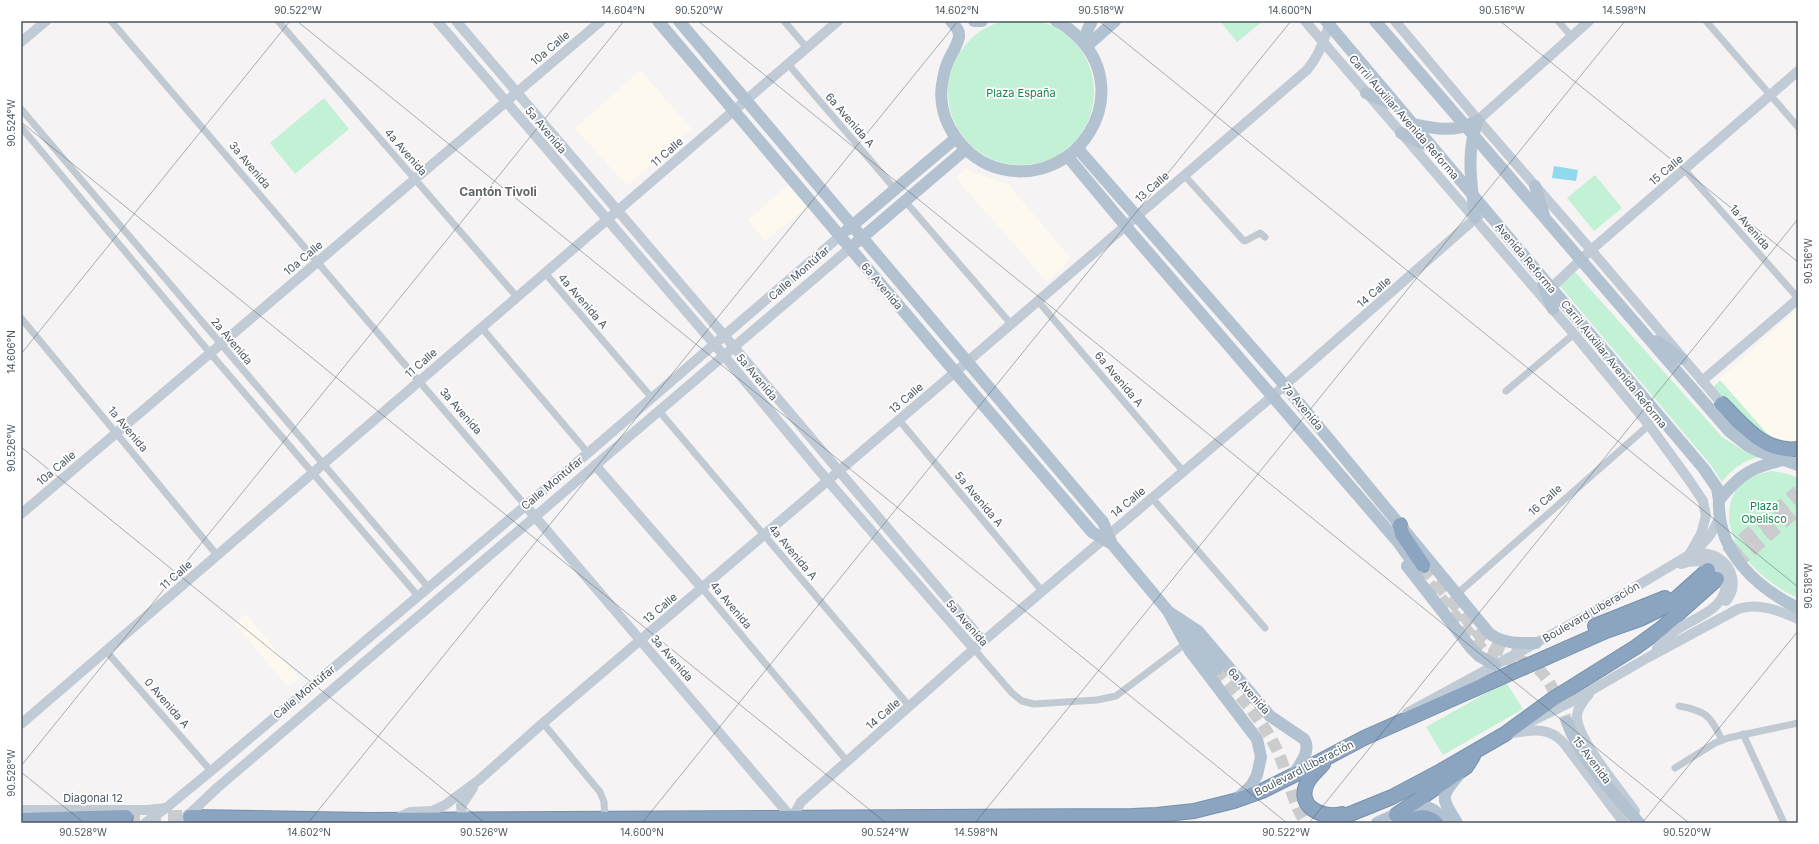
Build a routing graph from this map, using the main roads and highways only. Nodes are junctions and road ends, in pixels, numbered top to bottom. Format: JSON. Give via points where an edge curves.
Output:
{"nodes":[{"id":1,"x":658,"y":21,"type":"edge"},
{"id":2,"x":679,"y":21,"type":"edge"},
{"id":3,"x":974,"y":21,"type":"edge"},
{"id":4,"x":982,"y":21,"type":"edge"},
{"id":5,"x":1056,"y":21,"type":"edge"},
{"id":6,"x":1092,"y":21,"type":"edge"},
{"id":7,"x":1115,"y":21,"type":"edge"},
{"id":8,"x":1374,"y":21,"type":"edge"},
{"id":9,"x":1328,"y":22,"type":"edge"},
{"id":10,"x":954,"y":25,"type":"edge"},
{"id":11,"x":1087,"y":46,"type":"junction"},
{"id":12,"x":1366,"y":93,"type":"road end"},
{"id":13,"x":1399,"y":108,"type":"junction"},
{"id":14,"x":1478,"y":120,"type":"road end"},
{"id":15,"x":1413,"y":124,"type":"junction"},
{"id":16,"x":1469,"y":130,"type":"junction"},
{"id":17,"x":1401,"y":133,"type":"road end"},
{"id":18,"x":956,"y":138,"type":"junction"},
{"id":19,"x":1431,"y":146,"type":"junction"},
{"id":20,"x":966,"y":149,"type":"junction"},
{"id":21,"x":1078,"y":149,"type":"junction"},
{"id":22,"x":1068,"y":157,"type":"junction"},
{"id":23,"x":1535,"y":186,"type":"road end"},
{"id":24,"x":1473,"y":195,"type":"junction"},
{"id":25,"x":1475,"y":218,"type":"road end"},
{"id":26,"x":1546,"y":222,"type":"junction"},
{"id":27,"x":853,"y":226,"type":"junction"},
{"id":28,"x":840,"y":236,"type":"junction"},
{"id":29,"x":862,"y":237,"type":"junction"},
{"id":30,"x":850,"y":248,"type":"junction"},
{"id":31,"x":1550,"y":292,"type":"junction"},
{"id":32,"x":1553,"y":309,"type":"road end"},
{"id":33,"x":1642,"y":332,"type":"junction"},
{"id":34,"x":1682,"y":359,"type":"road end"},
{"id":35,"x":1722,"y":404,"type":"joint"},
{"id":36,"x":1798,"y":449,"type":"edge"},
{"id":37,"x":1758,"y":451,"type":"junction"},
{"id":38,"x":1784,"y":460,"type":"junction"},
{"id":39,"x":1798,"y":465,"type":"edge"},
{"id":40,"x":1719,"y":500,"type":"junction"},
{"id":41,"x":1395,"y":525,"type":"junction"},
{"id":42,"x":1112,"y":539,"type":"junction"},
{"id":43,"x":1420,"y":567,"type":"joint"},
{"id":44,"x":1683,"y":593,"type":"junction"},
{"id":45,"x":1798,"y":608,"type":"edge"},
{"id":46,"x":1168,"y":611,"type":"junction"},
{"id":47,"x":1536,"y":643,"type":"road end"},
{"id":48,"x":1529,"y":655,"type":"tunnel mouth"},
{"id":49,"x":1495,"y":665,"type":"road end"},
{"id":50,"x":1217,"y":669,"type":"tunnel mouth"},
{"id":51,"x":1567,"y":722,"type":"tunnel mouth"},
{"id":52,"x":1476,"y":751,"type":"junction"},
{"id":53,"x":1332,"y":755,"type":"junction"},
{"id":54,"x":1466,"y":767,"type":"junction"},
{"id":55,"x":1292,"y":776,"type":"junction"},
{"id":56,"x":1234,"y":801,"type":"junction"},
{"id":57,"x":1368,"y":808,"type":"junction"},
{"id":58,"x":126,"y":817,"type":"tunnel mouth"},
{"id":59,"x":189,"y":819,"type":"tunnel mouth"},
{"id":60,"x":1400,"y":819,"type":"edge"},
{"id":61,"x":21,"y":820,"type":"edge"},
{"id":62,"x":1328,"y":823,"type":"edge"},
{"id":63,"x":1377,"y":823,"type":"edge"},
{"id":64,"x":1436,"y":823,"type":"edge"},
{"id":65,"x":1445,"y":823,"type":"edge"},
{"id":66,"x":1457,"y":823,"type":"edge"},
{"id":67,"x":1639,"y":823,"type":"edge"}],
"edges":[{"from":1,"to":28,"type":"main road","name":"6a Avenida"},
{"from":2,"to":27,"type":"main road","name":"6a Avenida"},
{"from":3,"to":4,"type":"main road"},
{"from":5,"to":11,"type":"main road","via":[[1071,30]]},
{"from":6,"to":11,"type":"main road","via":[[1087,31]]},
{"from":7,"to":11,"type":"main road"},
{"from":8,"to":16,"type":"main road"},
{"from":9,"to":13,"type":"main road","name":"Avenida Reforma"},
{"from":10,"to":18,"type":"main road","via":[[959,37],[941,86],[943,109]]},
{"from":11,"to":21,"type":"main road","via":[[1098,72],[1101,92],[1098,113],[1091,132]]},
{"from":12,"to":13,"type":"main road"},
{"from":13,"to":15,"type":"main road","name":"Avenida Reforma"},
{"from":14,"to":16,"type":"main road"},
{"from":15,"to":16,"type":"main road"},
{"from":15,"to":19,"type":"main road","name":"Avenida Reforma"},
{"from":16,"to":24,"type":"main road","via":[[1469,165]]},
{"from":16,"to":26,"type":"main road"},
{"from":17,"to":19,"type":"main road"},
{"from":18,"to":20,"type":"main road"},
{"from":18,"to":27,"type":"main road","name":"Calle Montúfar"},
{"from":19,"to":24,"type":"main road","name":"Avenida Reforma"},
{"from":20,"to":22,"type":"main road","via":[[981,161],[1001,169],[1021,172],[1042,169]]},
{"from":20,"to":29,"type":"main road","name":"Calle Montúfar"},
{"from":21,"to":22,"type":"main road"},
{"from":21,"to":41,"type":"main road","name":"7a Avenida","via":[[1284,385]]},
{"from":22,"to":41,"type":"main road","name":"7a Avenida","via":[[1273,396]]},
{"from":23,"to":26,"type":"main road"},
{"from":24,"to":25,"type":"main road"},
{"from":24,"to":31,"type":"main road","name":"Avenida Reforma","via":[[1538,272]]},
{"from":26,"to":33,"type":"main road"},
{"from":27,"to":28,"type":"main road","name":"Calle Montúfar"},
{"from":27,"to":29,"type":"main road","name":"6a Avenida"},
{"from":28,"to":30,"type":"main road","name":"6a Avenida"},
{"from":29,"to":30,"type":"main road","name":"Calle Montúfar"},
{"from":29,"to":42,"type":"main road","name":"6a Avenida","via":[[1104,522]]},
{"from":30,"to":42,"type":"main road","name":"6a Avenida","via":[[1092,532]]},
{"from":31,"to":32,"type":"main road","name":"Avenida Reforma"},
{"from":31,"to":40,"type":"main road","name":"Avenida Reforma","via":[[1704,469],[1717,488]]},
{"from":33,"to":34,"type":"main road"},
{"from":33,"to":37,"type":"main road","via":[[1729,430]]},
{"from":35,"to":36,"type":"highway","via":[[1755,437],[1765,443],[1779,449]]},
{"from":35,"to":37,"type":"main road","via":[[1732,421]]},
{"from":37,"to":38,"type":"main road"},
{"from":38,"to":39,"type":"main road"},
{"from":38,"to":40,"type":"main road","via":[[1748,472]]},
{"from":40,"to":45,"type":"main road","via":[[1720,516],[1731,550],[1745,571],[1773,595]]},
{"from":41,"to":43,"type":"highway"},
{"from":41,"to":43,"type":"main road","name":"7a Avenida","via":[[1398,542]]},
{"from":41,"to":47,"type":"main road","name":"7a Avenida","via":[[1494,636],[1510,642]]},
{"from":41,"to":49,"type":"main road","name":"7a Avenida","via":[[1391,544],[1400,557],[1471,648]]},
{"from":42,"to":46,"type":"main road","name":"6a Avenida"},
{"from":44,"to":48,"type":"highway","via":[[1608,620]]},
{"from":44,"to":52,"type":"highway","name":"Boulevard Liberación","via":[[1713,575],[1657,632]]},
{"from":44,"to":53,"type":"highway","name":"Boulevard Liberación","via":[[1670,604],[1640,619],[1566,648],[1364,738]]},
{"from":46,"to":50,"type":"main road"},
{"from":46,"to":55,"type":"main road","name":"6a Avenida","via":[[1198,631],[1270,716],[1304,739],[1307,745],[1306,752]]},
{"from":46,"to":56,"type":"main road","name":"6a Avenida","via":[[1185,644],[1260,744],[1262,758],[1255,780]]},
{"from":51,"to":67,"type":"main road","via":[[1579,747]]},
{"from":52,"to":54,"type":"highway"},
{"from":52,"to":57,"type":"highway"},
{"from":53,"to":55,"type":"highway","name":"Boulevard Liberación"},
{"from":53,"to":57,"type":"highway","via":[[1307,782],[1305,794],[1311,808],[1329,816]]},
{"from":54,"to":60,"type":"highway"},
{"from":54,"to":66,"type":"main road","via":[[1446,790],[1444,796],[1445,803]]},
{"from":55,"to":56,"type":"highway","name":"Boulevard Liberación"},
{"from":56,"to":59,"type":"highway","name":"Boulevard Liberación","via":[[1194,811],[1157,815]]},
{"from":57,"to":62,"type":"highway"},
{"from":58,"to":61,"type":"highway"},
{"from":60,"to":63,"type":"main road"},
{"from":60,"to":64,"type":"highway","via":[[1424,817]]},
{"from":60,"to":65,"type":"main road","via":[[1414,808],[1428,807]]}]}
